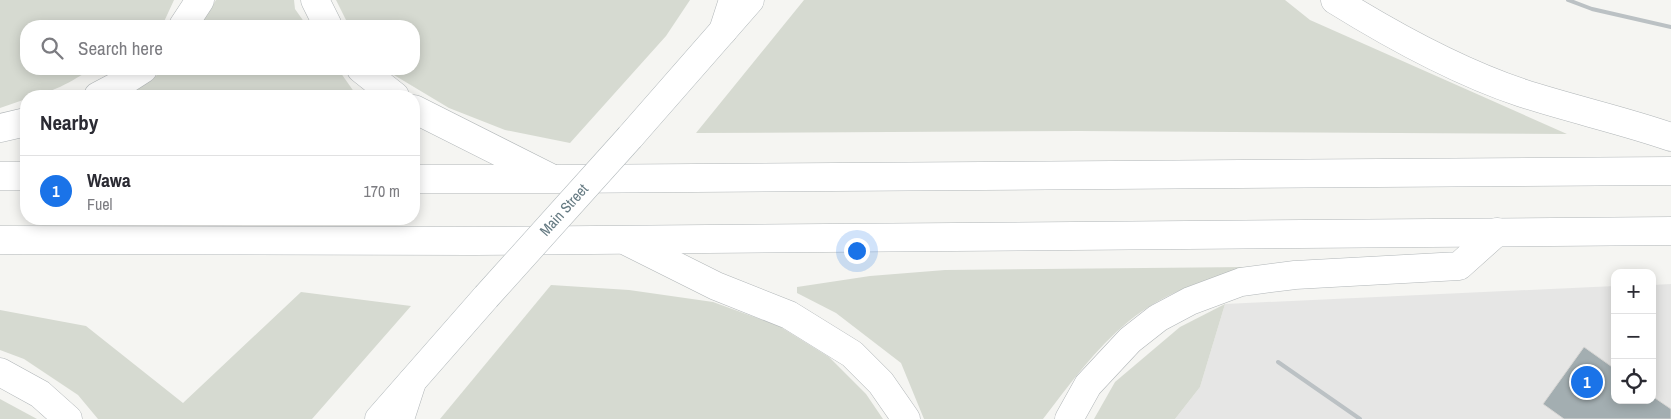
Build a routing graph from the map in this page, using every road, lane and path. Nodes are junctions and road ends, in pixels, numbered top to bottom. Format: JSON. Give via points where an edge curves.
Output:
{"nodes":[{"id":1,"x":200,"y":0,"type":"edge"},
{"id":2,"x":315,"y":0,"type":"edge"},
{"id":3,"x":733,"y":0,"type":"edge"},
{"id":4,"x":750,"y":0,"type":"edge"},
{"id":5,"x":1334,"y":0,"type":"edge"},
{"id":6,"x":1568,"y":0,"type":"edge"},
{"id":7,"x":187,"y":20,"type":"edge"},
{"id":8,"x":325,"y":20,"type":"edge"},
{"id":9,"x":1671,"y":27,"type":"edge"},
{"id":10,"x":723,"y":31,"type":"junction"},
{"id":11,"x":134,"y":75,"type":"edge"},
{"id":12,"x":369,"y":75,"type":"edge"},
{"id":13,"x":111,"y":90,"type":"edge"},
{"id":14,"x":387,"y":90,"type":"edge"},
{"id":15,"x":420,"y":112,"type":"edge"},
{"id":16,"x":20,"y":123,"type":"edge"},
{"id":17,"x":0,"y":128,"type":"edge"},
{"id":18,"x":1671,"y":138,"type":"edge"},
{"id":19,"x":1671,"y":171,"type":"edge"},
{"id":20,"x":0,"y":176,"type":"edge"},
{"id":21,"x":20,"y":176,"type":"edge"},
{"id":22,"x":420,"y":178,"type":"edge"},
{"id":23,"x":555,"y":180,"type":"junction"},
{"id":24,"x":1671,"y":231,"type":"edge"},
{"id":25,"x":1497,"y":232,"type":"junction"},
{"id":26,"x":0,"y":240,"type":"edge"},
{"id":27,"x":625,"y":240,"type":"junction"},
{"id":28,"x":1278,"y":362,"type":"dead end"},
{"id":29,"x":0,"y":372,"type":"edge"},
{"id":30,"x":412,"y":382,"type":"junction"},
{"id":31,"x":68,"y":419,"type":"edge"},
{"id":32,"x":378,"y":419,"type":"edge"},
{"id":33,"x":400,"y":419,"type":"edge"},
{"id":34,"x":906,"y":419,"type":"edge"},
{"id":35,"x":1069,"y":419,"type":"edge"},
{"id":36,"x":1360,"y":419,"type":"edge"}],
"edges":[{"from":1,"to":7,"type":"main road"},
{"from":2,"to":8,"type":"main road"},
{"from":3,"to":10,"type":"main road"},
{"from":4,"to":10,"type":"main road","name":"Main Street"},
{"from":5,"to":18,"type":"main road","via":[[1455,65],[1521,92]]},
{"from":6,"to":9,"type":"lane","via":[[1592,9]]},
{"from":10,"to":30,"type":"main road","name":"Main Street","bridge":true},
{"from":11,"to":13,"type":"main road"},
{"from":12,"to":14,"type":"main road"},
{"from":15,"to":23,"type":"main road"},
{"from":16,"to":17,"type":"main road"},
{"from":19,"to":23,"type":"main road"},
{"from":20,"to":21,"type":"main road"},
{"from":22,"to":23,"type":"main road"},
{"from":24,"to":25,"type":"main road"},
{"from":25,"to":27,"type":"main road"},
{"from":25,"to":35,"type":"main road","via":[[1459,266],[1277,277],[1241,282],[1190,301],[1158,318],[1130,340],[1088,385]]},
{"from":26,"to":27,"type":"main road"},
{"from":27,"to":34,"type":"main road","via":[[716,286],[789,315],[852,354],[881,383]]},
{"from":28,"to":36,"type":"lane"},
{"from":29,"to":31,"type":"main road","via":[[40,394]]},
{"from":30,"to":32,"type":"main road","name":"Main Street"},
{"from":30,"to":33,"type":"main road"}]}
